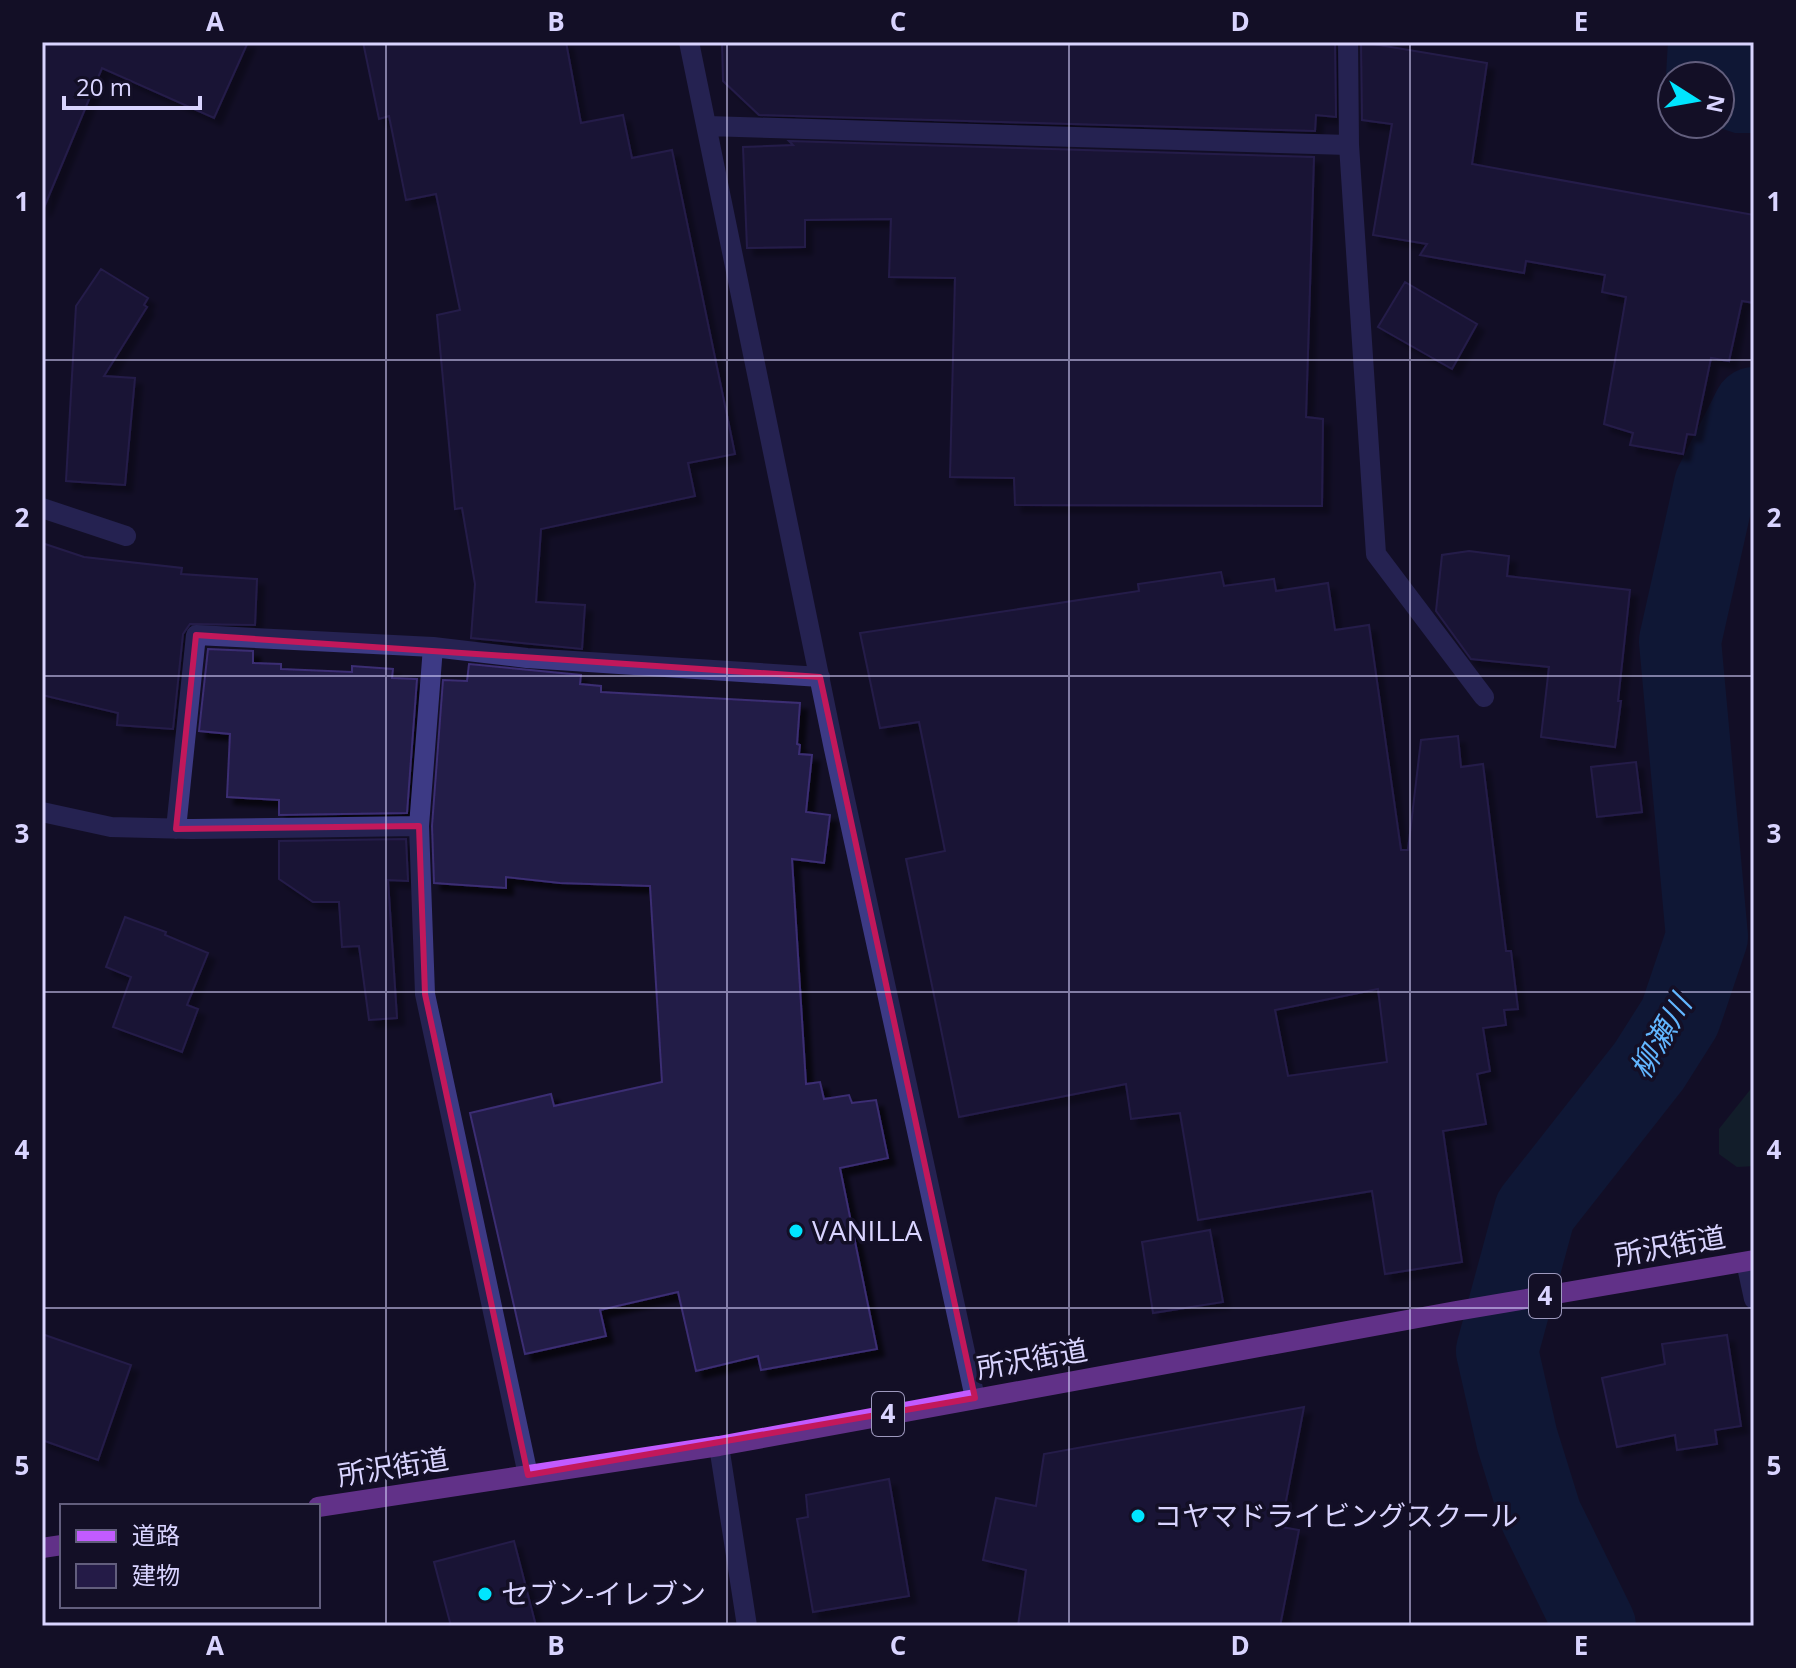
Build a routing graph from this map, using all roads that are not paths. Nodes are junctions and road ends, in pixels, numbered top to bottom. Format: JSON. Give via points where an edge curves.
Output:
{"nodes":[{"id":1,"x":689,"y":42,"type":"edge"},
{"id":2,"x":1348,"y":42,"type":"edge"},
{"id":3,"x":707,"y":126,"type":"junction"},
{"id":4,"x":1349,"y":145,"type":"junction"},
{"id":5,"x":42,"y":508,"type":"edge"},
{"id":6,"x":126,"y":536,"type":"dead end"},
{"id":7,"x":433,"y":647,"type":"junction"},
{"id":8,"x":820,"y":677,"type":"junction"},
{"id":9,"x":1484,"y":697,"type":"dead end"},
{"id":10,"x":42,"y":812,"type":"edge"},
{"id":11,"x":419,"y":826,"type":"junction"},
{"id":12,"x":176,"y":829,"type":"junction"},
{"id":13,"x":1750,"y":1261,"type":"edge"},
{"id":14,"x":1754,"y":1299,"type":"edge"},
{"id":15,"x":975,"y":1398,"type":"junction"},
{"id":16,"x":719,"y":1446,"type":"junction"},
{"id":17,"x":528,"y":1475,"type":"junction"},
{"id":18,"x":320,"y":1507,"type":"edge"},
{"id":19,"x":747,"y":1626,"type":"edge"}],
"edges":[{"from":1,"to":3,"type":"street"},
{"from":2,"to":4,"type":"street"},
{"from":3,"to":4,"type":"street"},
{"from":3,"to":8,"type":"street"},
{"from":4,"to":9,"type":"street","via":[[1376,554]]},
{"from":5,"to":6,"type":"street"},
{"from":7,"to":8,"type":"street"},
{"from":7,"to":11,"type":"street"},
{"from":7,"to":12,"type":"street","via":[[196,635]]},
{"from":8,"to":15,"type":"street"},
{"from":10,"to":12,"type":"street","via":[[111,827]]},
{"from":11,"to":12,"type":"street"},
{"from":11,"to":17,"type":"street","via":[[425,994]]},
{"from":13,"to":14,"type":"street"},
{"from":13,"to":15,"type":"main road","name":"所沢街道","number":"4"},
{"from":15,"to":16,"type":"main road","name":"所沢街道","number":"4"},
{"from":16,"to":17,"type":"main road","name":"所沢街道","number":"4"},
{"from":16,"to":19,"type":"street"},
{"from":17,"to":18,"type":"main road","name":"所沢街道","number":"4"}]}
